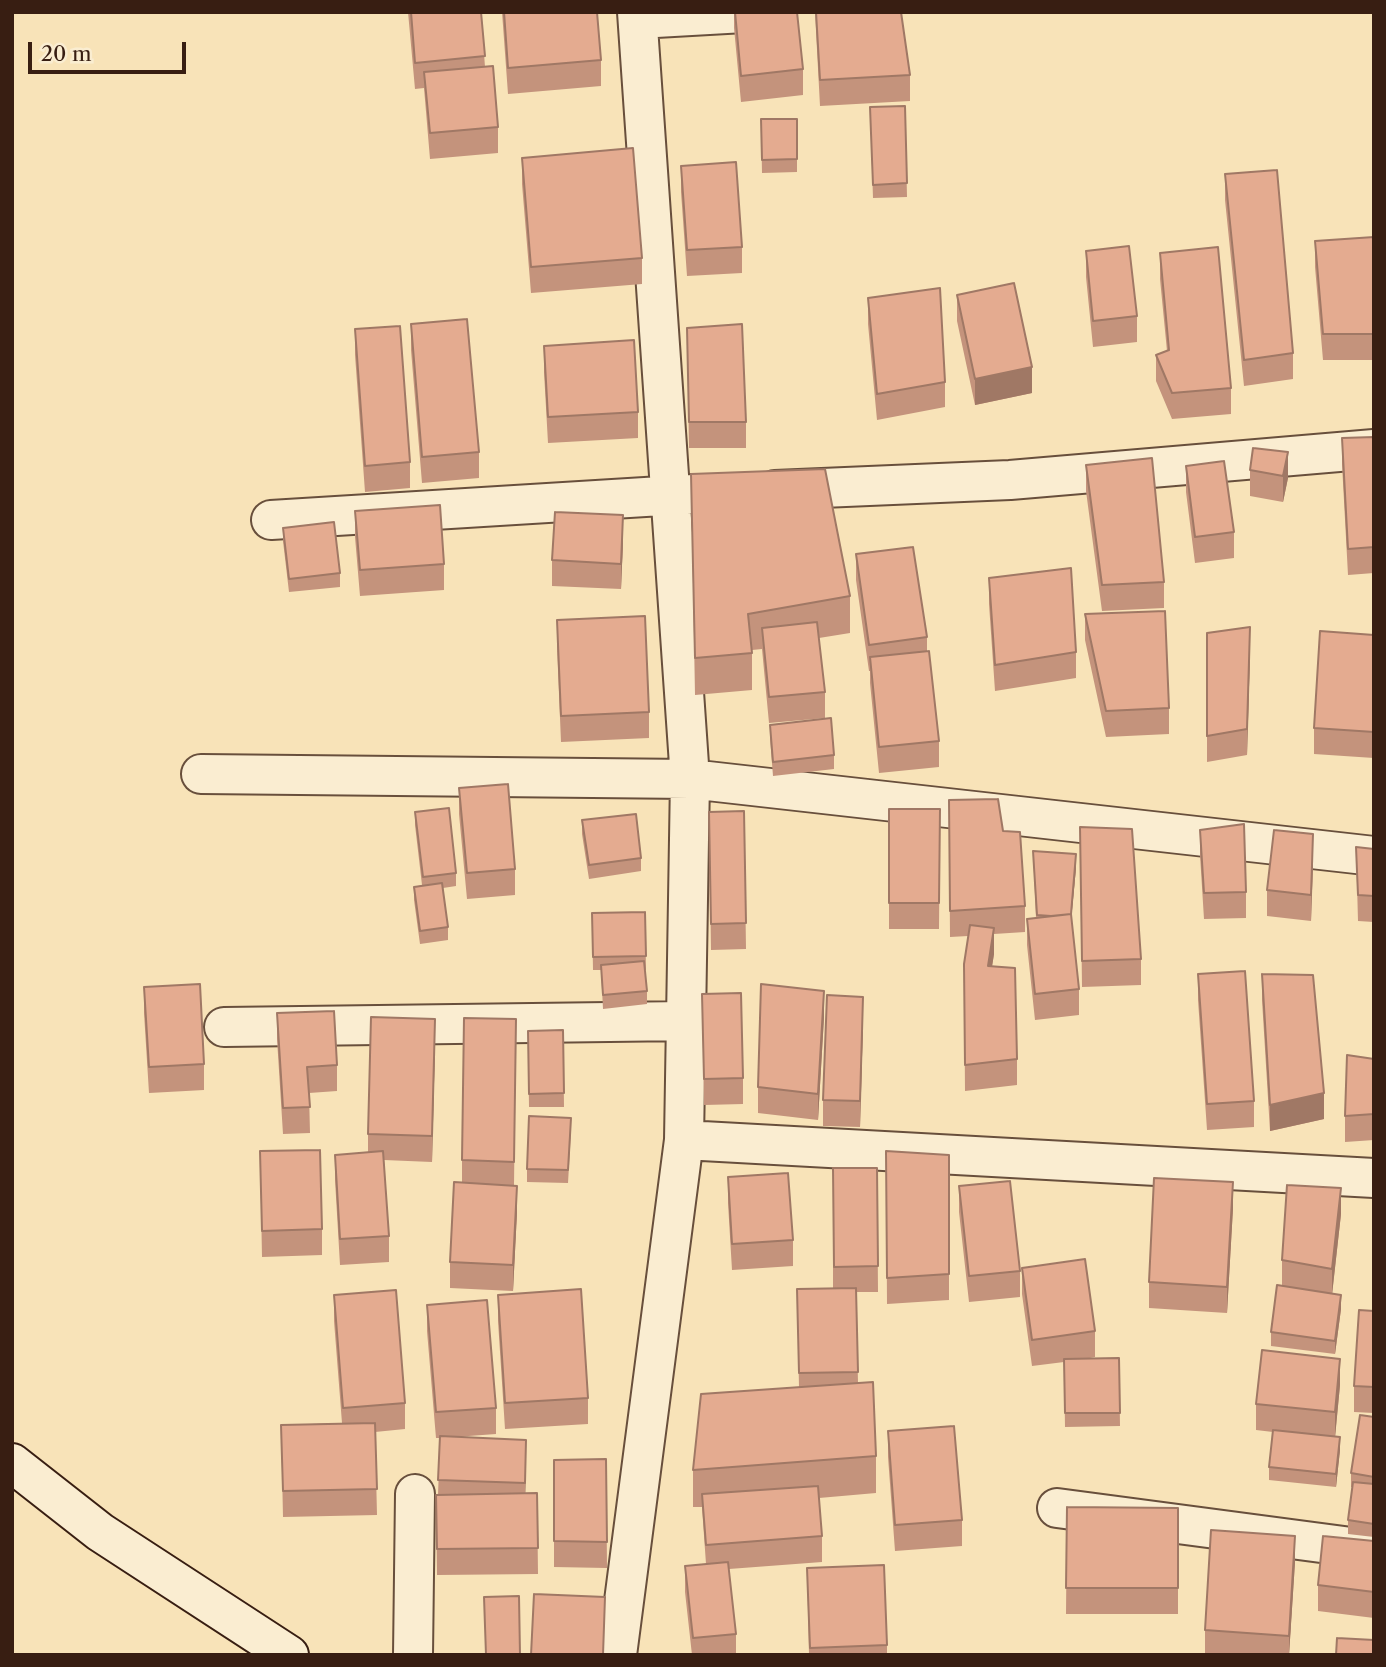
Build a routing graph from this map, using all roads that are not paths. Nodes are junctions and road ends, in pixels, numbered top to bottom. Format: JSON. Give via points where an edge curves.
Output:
{"nodes":[{"id":1,"x":762,"y":12,"type":"edge"},
{"id":2,"x":638,"y":15,"type":"edge"},
{"id":3,"x":1374,"y":449,"type":"edge"},
{"id":4,"x":670,"y":495,"type":"junction"},
{"id":5,"x":271,"y":520,"type":"dead end"},
{"id":6,"x":201,"y":774,"type":"dead end"},
{"id":7,"x":690,"y":779,"type":"junction"},
{"id":8,"x":1374,"y":856,"type":"edge"},
{"id":9,"x":686,"y":1021,"type":"junction"},
{"id":10,"x":224,"y":1027,"type":"dead end"},
{"id":11,"x":684,"y":1140,"type":"junction"},
{"id":12,"x":1374,"y":1178,"type":"edge"},
{"id":13,"x":12,"y":1463,"type":"edge"},
{"id":14,"x":415,"y":1494,"type":"dead end"},
{"id":15,"x":1057,"y":1508,"type":"dead end"},
{"id":16,"x":1374,"y":1550,"type":"edge"},
{"id":17,"x":289,"y":1655,"type":"edge"},
{"id":18,"x":413,"y":1655,"type":"edge"},
{"id":19,"x":617,"y":1655,"type":"edge"}],
"edges":[{"from":1,"to":2,"type":"street"},
{"from":2,"to":4,"type":"street"},
{"from":3,"to":4,"type":"street","via":[[1010,480]]},
{"from":4,"to":5,"type":"street"},
{"from":4,"to":7,"type":"street"},
{"from":6,"to":7,"type":"street"},
{"from":7,"to":8,"type":"street"},
{"from":7,"to":9,"type":"street"},
{"from":9,"to":10,"type":"street"},
{"from":9,"to":11,"type":"street"},
{"from":11,"to":12,"type":"street"},
{"from":11,"to":19,"type":"street"},
{"from":13,"to":17,"type":"street","via":[[100,1532]]},
{"from":14,"to":18,"type":"street"},
{"from":15,"to":16,"type":"street"}]}
